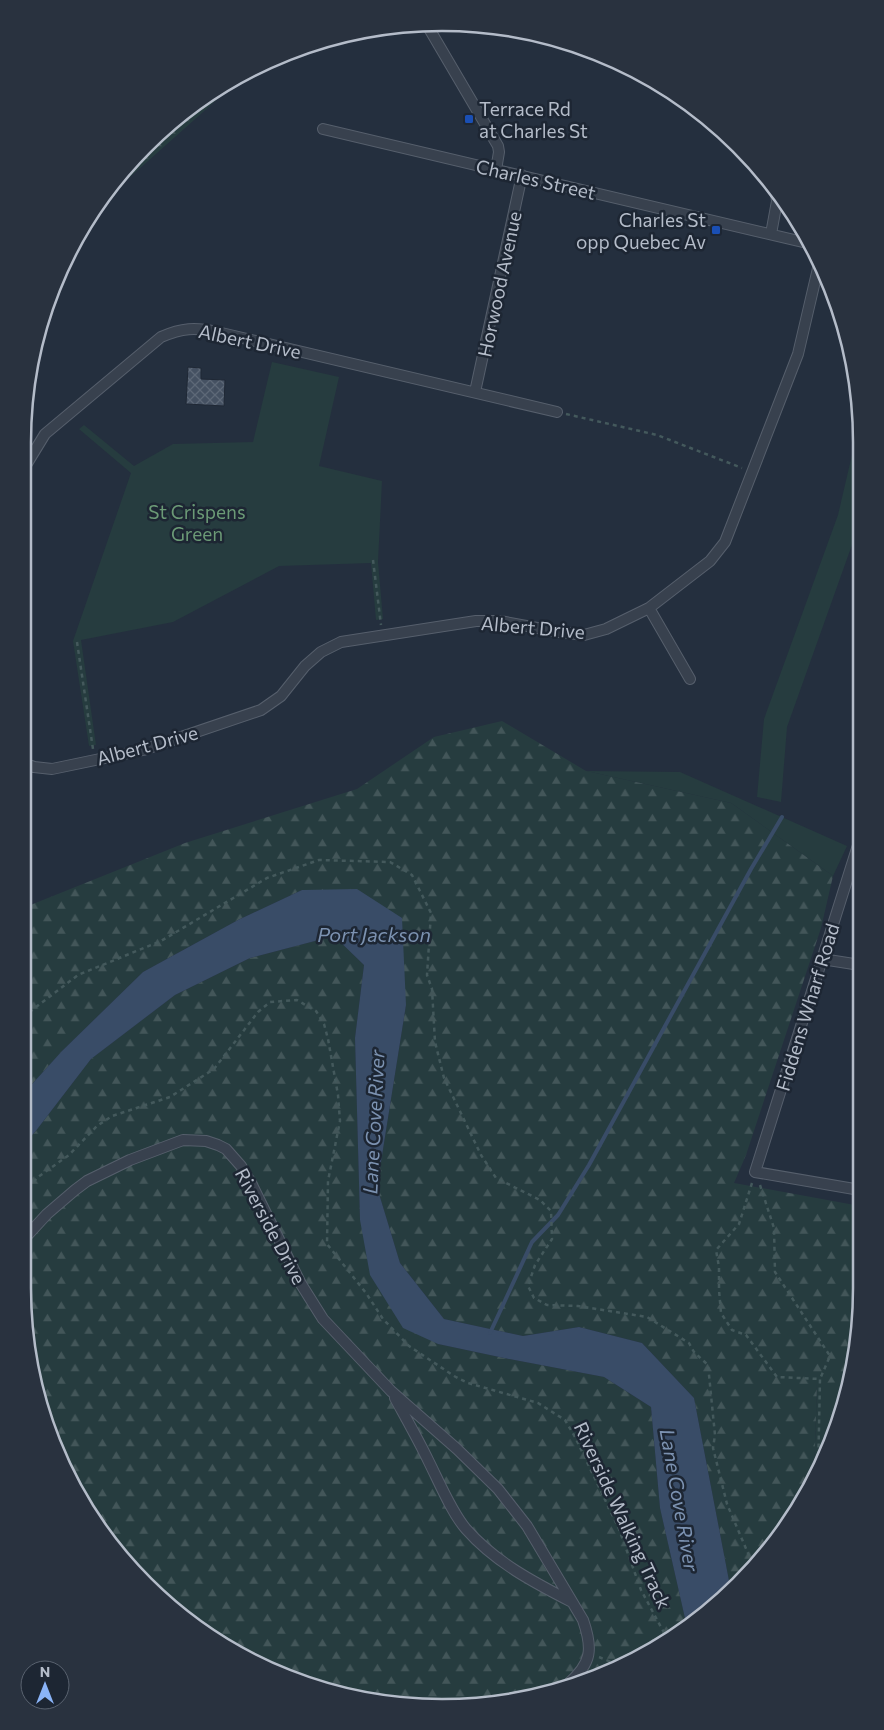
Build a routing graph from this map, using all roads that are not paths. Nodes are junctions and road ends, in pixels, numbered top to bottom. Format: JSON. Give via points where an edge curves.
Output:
{"nodes":[{"id":1,"x":431,"y":31,"type":"edge"},
{"id":2,"x":323,"y":129,"type":"dead end"},
{"id":3,"x":496,"y":170,"type":"junction"},
{"id":4,"x":522,"y":176,"type":"junction"},
{"id":5,"x":777,"y":204,"type":"edge"},
{"id":6,"x":771,"y":234,"type":"junction"},
{"id":7,"x":800,"y":241,"type":"edge"},
{"id":8,"x":816,"y":275,"type":"edge"},
{"id":9,"x":474,"y":392,"type":"junction"},
{"id":10,"x":557,"y":412,"type":"road end"},
{"id":11,"x":31,"y":457,"type":"edge"},
{"id":12,"x":649,"y":608,"type":"junction"},
{"id":13,"x":690,"y":679,"type":"dead end"},
{"id":14,"x":31,"y":766,"type":"edge"},
{"id":15,"x":853,"y":861,"type":"edge"},
{"id":16,"x":822,"y":959,"type":"junction"},
{"id":17,"x":853,"y":964,"type":"edge"},
{"id":18,"x":853,"y":1189,"type":"edge"},
{"id":19,"x":31,"y":1231,"type":"edge"},
{"id":20,"x":391,"y":1391,"type":"junction"},
{"id":21,"x":572,"y":1602,"type":"junction"},
{"id":22,"x":576,"y":1676,"type":"edge"}],
"edges":[{"from":1,"to":3,"type":"street","via":[[498,146]]},
{"from":2,"to":3,"type":"street","name":"Charles Street"},
{"from":3,"to":4,"type":"street","name":"Charles Street"},
{"from":4,"to":6,"type":"street","name":"Charles Street"},
{"from":4,"to":9,"type":"street","name":"Horwood Avenue"},
{"from":5,"to":6,"type":"street"},
{"from":6,"to":7,"type":"street","name":"Charles Street"},
{"from":8,"to":12,"type":"street","name":"Albert Drive","via":[[798,354],[725,542],[710,561]]},
{"from":9,"to":10,"type":"street","name":"Albert Drive"},
{"from":9,"to":11,"type":"street","name":"Albert Drive","via":[[198,328],[177,330],[161,337],[45,434]]},
{"from":12,"to":13,"type":"street"},
{"from":12,"to":14,"type":"street","name":"Albert Drive","via":[[606,629],[584,635],[500,621],[476,621],[341,642],[321,652],[281,696],[261,710],[144,750],[52,769]]},
{"from":15,"to":16,"type":"street","name":"Fiddens Wharf Road"},
{"from":16,"to":17,"type":"street"},
{"from":16,"to":18,"type":"street","name":"Fiddens Wharf Road","via":[[756,1172]]},
{"from":19,"to":20,"type":"street","name":"Riverside Drive","via":[[75,1190],[114,1167],[183,1140],[218,1144],[241,1166],[316,1310]]},
{"from":20,"to":21,"type":"street","name":"Riverside Drive","via":[[498,1489],[527,1526]]},
{"from":20,"to":21,"type":"street","name":"Riverside Drive","via":[[465,1527],[490,1553],[529,1580]]},
{"from":21,"to":22,"type":"street","name":"Riverside Drive","via":[[583,1620],[590,1653]]}]}
